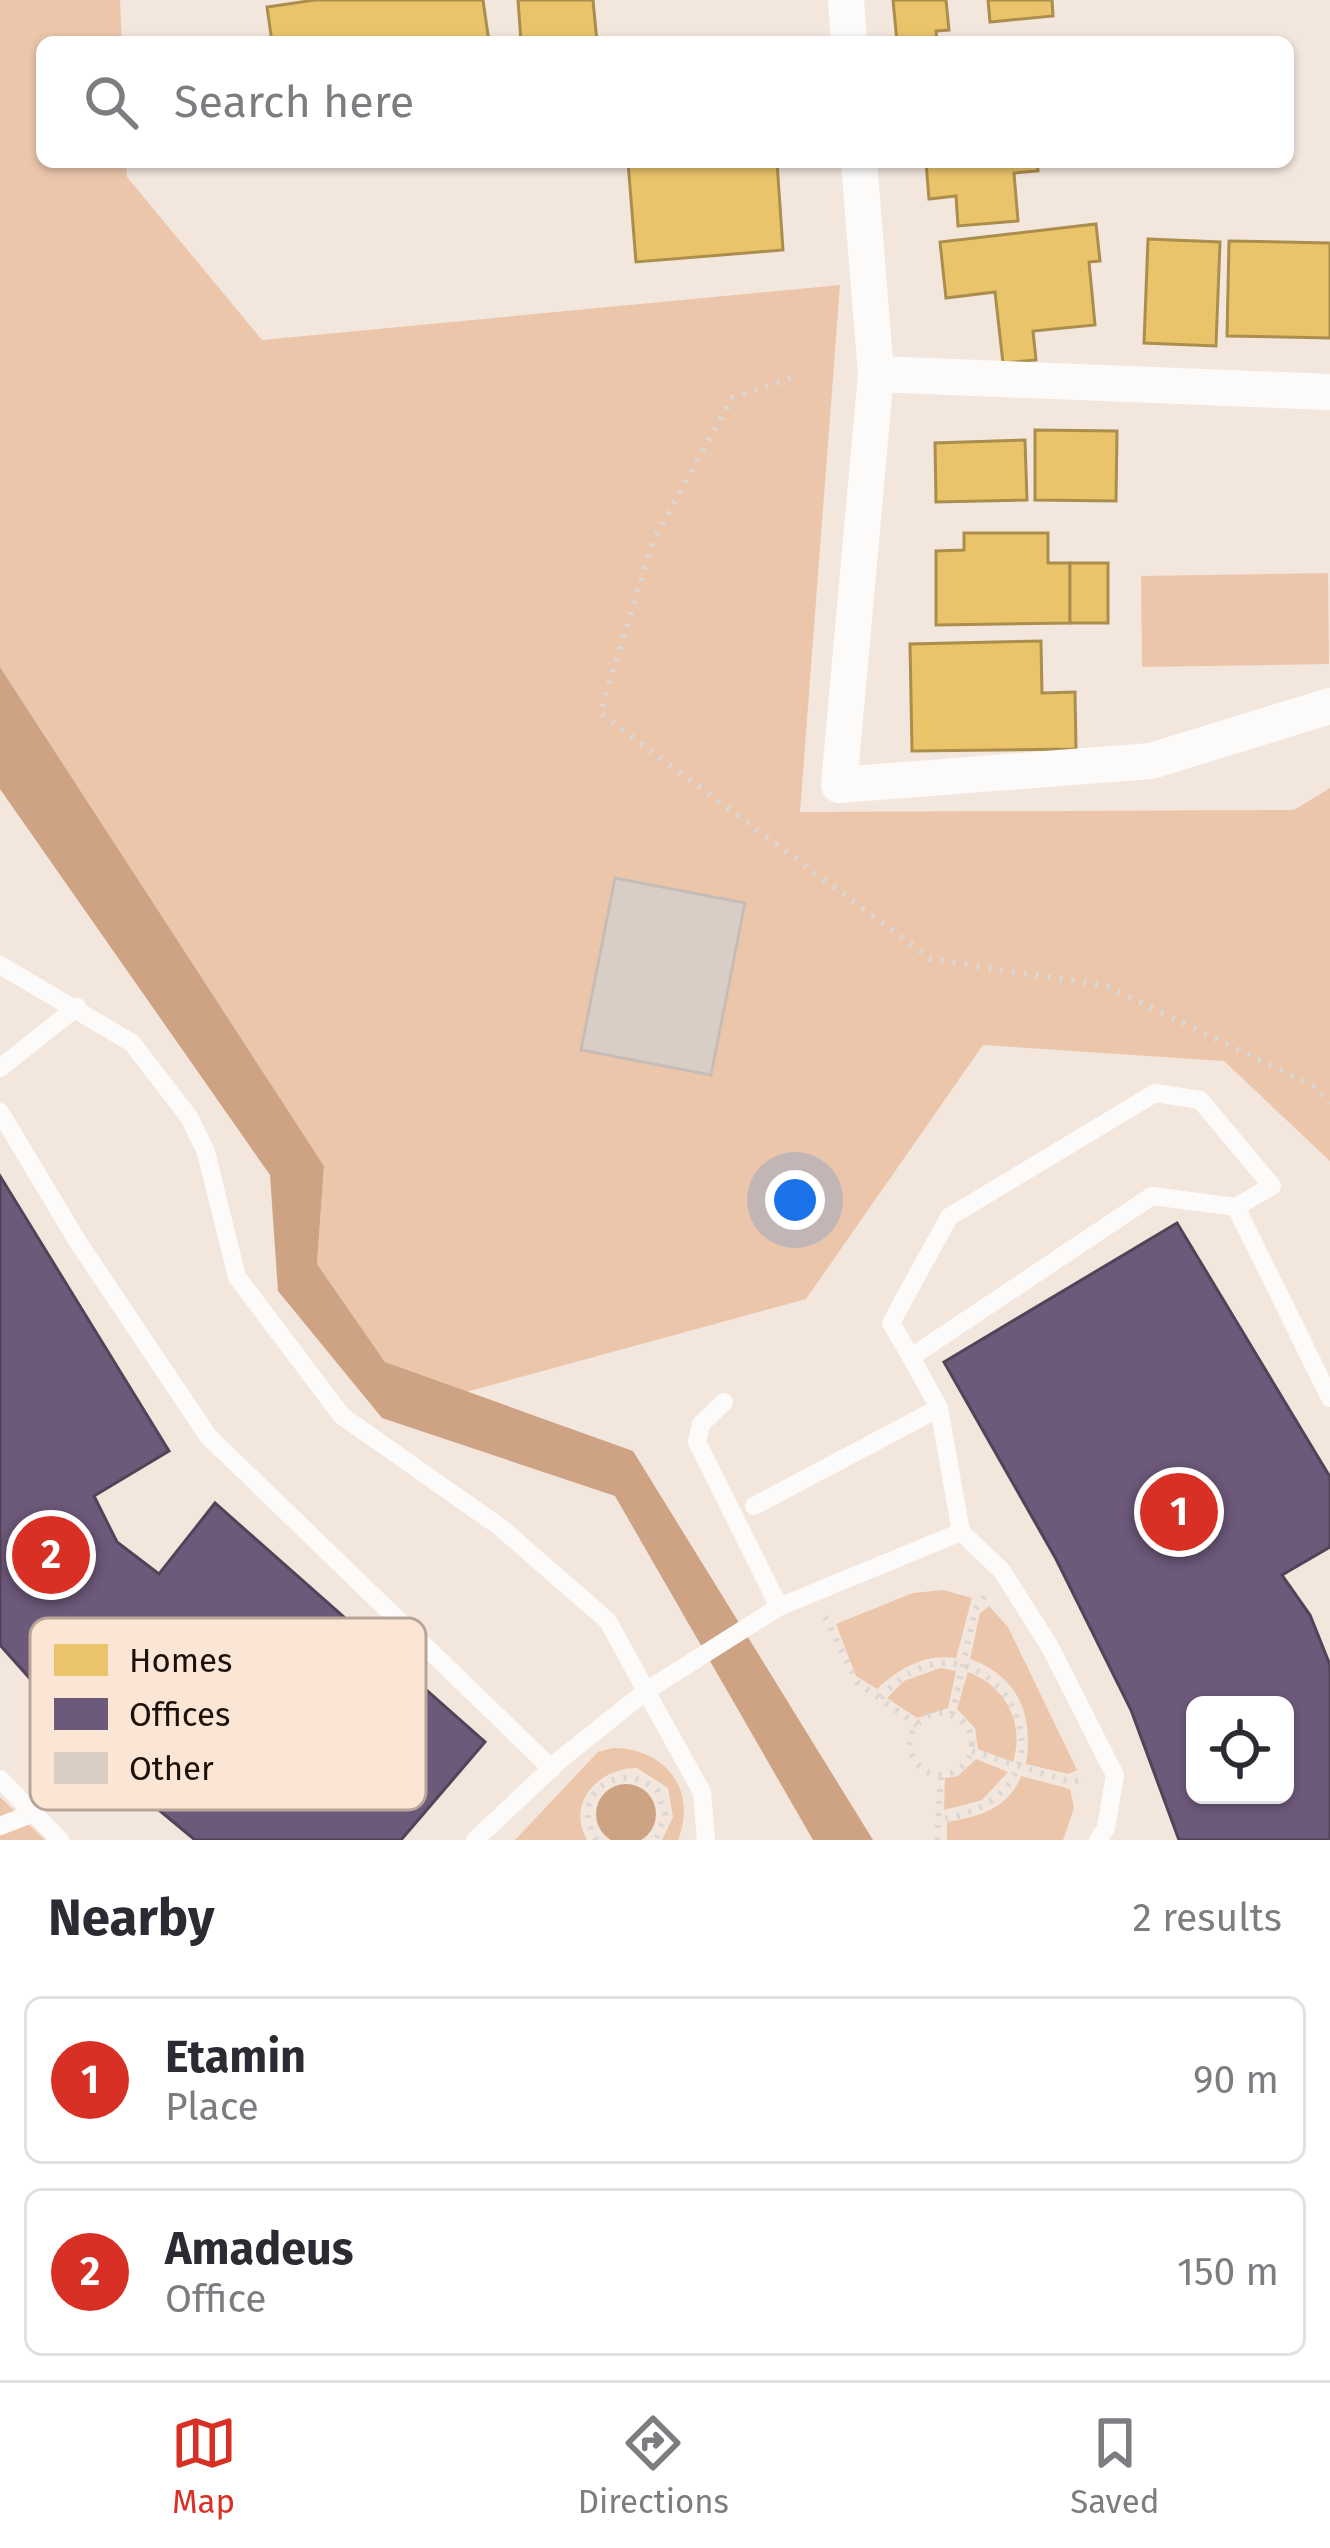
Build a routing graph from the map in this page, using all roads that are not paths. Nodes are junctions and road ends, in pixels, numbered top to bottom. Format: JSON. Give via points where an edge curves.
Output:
{"nodes":[{"id":1,"x":846,"y":0,"type":"edge"},
{"id":2,"x":849,"y":36,"type":"edge"},
{"id":3,"x":859,"y":168,"type":"edge"},
{"id":4,"x":876,"y":374,"type":"junction"},
{"id":5,"x":1330,"y":392,"type":"edge"},
{"id":6,"x":1330,"y":706,"type":"edge"},
{"id":7,"x":0,"y":965,"type":"edge"},
{"id":8,"x":76,"y":1007,"type":"junction"},
{"id":9,"x":0,"y":1068,"type":"edge"},
{"id":10,"x":0,"y":1112,"type":"edge"},
{"id":11,"x":1236,"y":1207,"type":"junction"},
{"id":12,"x":911,"y":1357,"type":"junction"},
{"id":13,"x":1330,"y":1399,"type":"edge"},
{"id":14,"x":724,"y":1402,"type":"dead end"},
{"id":15,"x":939,"y":1408,"type":"junction"},
{"id":16,"x":754,"y":1505,"type":"dead end"},
{"id":17,"x":961,"y":1532,"type":"junction"},
{"id":18,"x":778,"y":1607,"type":"junction"},
{"id":19,"x":396,"y":1618,"type":"edge"},
{"id":20,"x":426,"y":1647,"type":"edge"},
{"id":21,"x":646,"y":1691,"type":"junction"},
{"id":22,"x":552,"y":1769,"type":"junction"},
{"id":23,"x":0,"y":1779,"type":"edge"},
{"id":24,"x":30,"y":1810,"type":"edge"},
{"id":25,"x":30,"y":1810,"type":"edge"},
{"id":26,"x":34,"y":1814,"type":"junction"},
{"id":27,"x":0,"y":1826,"type":"edge"},
{"id":28,"x":1106,"y":1836,"type":"edge"},
{"id":29,"x":60,"y":1840,"type":"edge"},
{"id":30,"x":475,"y":1840,"type":"edge"},
{"id":31,"x":706,"y":1840,"type":"edge"}],
"edges":[{"from":1,"to":2,"type":"street"},
{"from":3,"to":4,"type":"street"},
{"from":4,"to":5,"type":"street"},
{"from":4,"to":6,"type":"street","via":[[838,785],[1151,761]]},
{"from":7,"to":8,"type":"lane"},
{"from":8,"to":9,"type":"lane"},
{"from":8,"to":21,"type":"lane","via":[[133,1043],[190,1118],[237,1277],[342,1416],[500,1527],[608,1622]]},
{"from":10,"to":19,"type":"lane","via":[[208,1436]]},
{"from":11,"to":12,"type":"lane","via":[[1152,1196]]},
{"from":11,"to":12,"type":"lane","via":[[1272,1186],[1200,1100],[1155,1093],[949,1216],[891,1323]]},
{"from":11,"to":13,"type":"lane"},
{"from":12,"to":15,"type":"lane"},
{"from":14,"to":18,"type":"lane","via":[[701,1424],[697,1442]]},
{"from":15,"to":16,"type":"lane"},
{"from":15,"to":17,"type":"lane"},
{"from":17,"to":18,"type":"lane"},
{"from":17,"to":28,"type":"lane","via":[[1002,1571],[1050,1647],[1114,1775]]},
{"from":18,"to":21,"type":"lane"},
{"from":20,"to":22,"type":"lane"},
{"from":21,"to":22,"type":"lane"},
{"from":21,"to":31,"type":"lane","via":[[702,1792]]},
{"from":22,"to":30,"type":"lane"},
{"from":23,"to":25,"type":"lane"},
{"from":24,"to":26,"type":"lane"},
{"from":26,"to":27,"type":"lane"},
{"from":26,"to":29,"type":"lane"}]}
